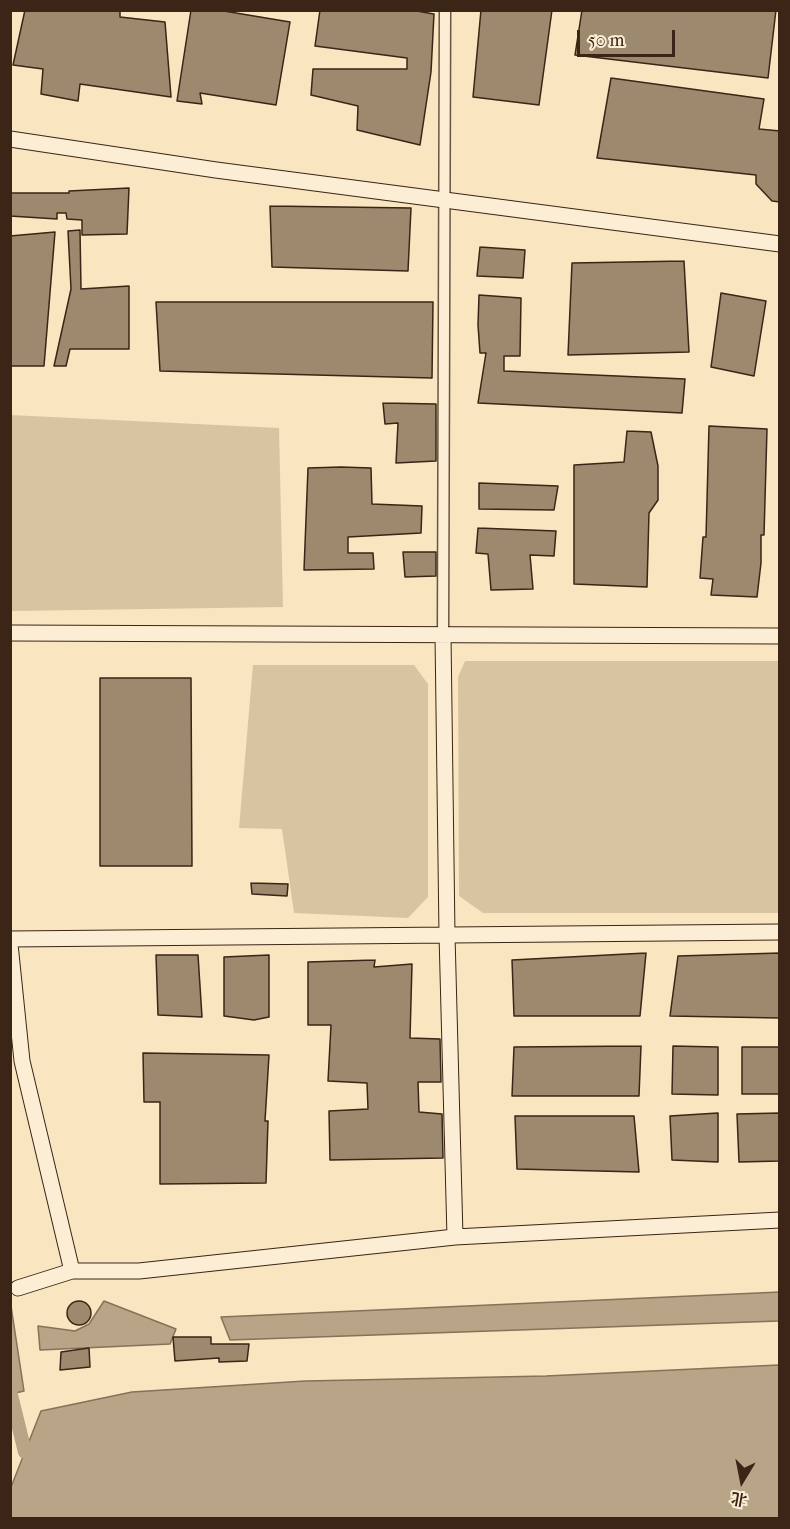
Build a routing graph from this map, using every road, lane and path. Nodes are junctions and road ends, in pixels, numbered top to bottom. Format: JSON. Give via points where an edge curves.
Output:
{"nodes":[{"id":1,"x":445,"y":10,"type":"edge"},
{"id":2,"x":10,"y":139,"type":"edge"},
{"id":3,"x":446,"y":200,"type":"junction"},
{"id":4,"x":780,"y":244,"type":"edge"},
{"id":5,"x":10,"y":633,"type":"edge"},
{"id":6,"x":443,"y":635,"type":"junction"},
{"id":7,"x":780,"y":636,"type":"edge"},
{"id":8,"x":780,"y":932,"type":"edge"},
{"id":9,"x":447,"y":936,"type":"junction"},
{"id":10,"x":10,"y":939,"type":"edge"},
{"id":11,"x":10,"y":944,"type":"edge"},
{"id":12,"x":780,"y":1220,"type":"edge"},
{"id":13,"x":455,"y":1237,"type":"junction"},
{"id":14,"x":72,"y":1271,"type":"junction"},
{"id":15,"x":18,"y":1288,"type":"dead end"}],
"edges":[{"from":1,"to":3,"type":"street"},
{"from":2,"to":3,"type":"street"},
{"from":3,"to":4,"type":"street"},
{"from":3,"to":6,"type":"street"},
{"from":5,"to":6,"type":"street"},
{"from":6,"to":7,"type":"street"},
{"from":6,"to":9,"type":"street"},
{"from":8,"to":9,"type":"street"},
{"from":9,"to":10,"type":"street"},
{"from":9,"to":13,"type":"street"},
{"from":11,"to":14,"type":"street","via":[[22,1061]]},
{"from":12,"to":13,"type":"street"},
{"from":13,"to":14,"type":"street","via":[[139,1271]]},
{"from":14,"to":15,"type":"street"}]}
